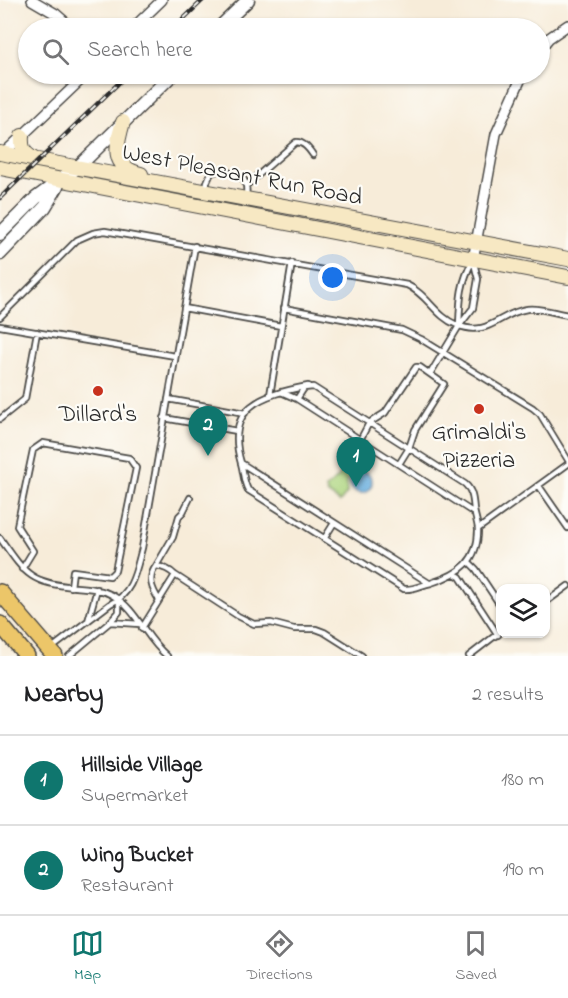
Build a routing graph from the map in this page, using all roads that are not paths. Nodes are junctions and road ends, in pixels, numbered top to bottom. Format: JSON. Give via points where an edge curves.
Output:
{"nodes":[{"id":1,"x":32,"y":0,"type":"edge"},
{"id":2,"x":162,"y":0,"type":"edge"},
{"id":3,"x":248,"y":0,"type":"edge"},
{"id":4,"x":61,"y":18,"type":"edge"},
{"id":5,"x":143,"y":18,"type":"edge"},
{"id":6,"x":229,"y":18,"type":"edge"},
{"id":7,"x":568,"y":25,"type":"edge"},
{"id":8,"x":550,"y":37,"type":"edge"},
{"id":9,"x":77,"y":84,"type":"edge"},
{"id":10,"x":163,"y":84,"type":"edge"},
{"id":11,"x":518,"y":84,"type":"edge"},
{"id":12,"x":123,"y":122,"type":"junction"},
{"id":13,"x":22,"y":136,"type":"junction"},
{"id":14,"x":1,"y":155,"type":"edge"},
{"id":15,"x":313,"y":155,"type":"dead end"},
{"id":16,"x":39,"y":161,"type":"junction"},
{"id":17,"x":0,"y":168,"type":"edge"},
{"id":18,"x":76,"y":168,"type":"junction"},
{"id":19,"x":60,"y":181,"type":"junction"},
{"id":20,"x":205,"y":190,"type":"junction"},
{"id":21,"x":247,"y":191,"type":"junction"},
{"id":22,"x":0,"y":234,"type":"edge"},
{"id":23,"x":476,"y":243,"type":"junction"},
{"id":24,"x":195,"y":246,"type":"junction"},
{"id":25,"x":0,"y":254,"type":"edge"},
{"id":26,"x":568,"y":259,"type":"edge"},
{"id":27,"x":473,"y":260,"type":"junction"},
{"id":28,"x":292,"y":264,"type":"junction"},
{"id":29,"x":568,"y":277,"type":"edge"},
{"id":30,"x":184,"y":308,"type":"junction"},
{"id":31,"x":284,"y":308,"type":"junction"},
{"id":32,"x":568,"y":315,"type":"edge"},
{"id":33,"x":0,"y":317,"type":"edge"},
{"id":34,"x":0,"y":326,"type":"edge"},
{"id":35,"x":281,"y":326,"type":"junction"},
{"id":36,"x":459,"y":326,"type":"junction"},
{"id":37,"x":37,"y":332,"type":"junction"},
{"id":38,"x":444,"y":353,"type":"junction"},
{"id":39,"x":175,"y":356,"type":"junction"},
{"id":40,"x":430,"y":374,"type":"junction"},
{"id":41,"x":308,"y":386,"type":"junction"},
{"id":42,"x":280,"y":391,"type":"junction"},
{"id":43,"x":270,"y":395,"type":"junction"},
{"id":44,"x":168,"y":399,"type":"junction"},
{"id":45,"x":297,"y":399,"type":"junction"},
{"id":46,"x":245,"y":412,"type":"junction"},
{"id":47,"x":0,"y":418,"type":"edge"},
{"id":48,"x":164,"y":418,"type":"junction"},
{"id":49,"x":369,"y":423,"type":"junction"},
{"id":50,"x":237,"y":431,"type":"junction"},
{"id":51,"x":360,"y":440,"type":"junction"},
{"id":52,"x":409,"y":448,"type":"junction"},
{"id":53,"x":568,"y":462,"type":"edge"},
{"id":54,"x":241,"y":463,"type":"junction"},
{"id":55,"x":399,"y":464,"type":"junction"},
{"id":56,"x":539,"y":486,"type":"junction"},
{"id":57,"x":190,"y":498,"type":"dead end"},
{"id":58,"x":474,"y":513,"type":"junction"},
{"id":59,"x":334,"y":523,"type":"junction"},
{"id":60,"x":568,"y":528,"type":"edge"},
{"id":61,"x":478,"y":529,"type":"junction"},
{"id":62,"x":0,"y":538,"type":"edge"},
{"id":63,"x":324,"y":539,"type":"junction"},
{"id":64,"x":469,"y":562,"type":"junction"},
{"id":65,"x":156,"y":566,"type":"junction"},
{"id":66,"x":22,"y":569,"type":"junction"},
{"id":67,"x":455,"y":574,"type":"junction"},
{"id":68,"x":175,"y":575,"type":"junction"},
{"id":69,"x":429,"y":583,"type":"junction"},
{"id":70,"x":568,"y":586,"type":"edge"},
{"id":71,"x":71,"y":587,"type":"junction"},
{"id":72,"x":97,"y":589,"type":"junction"},
{"id":73,"x":0,"y":592,"type":"edge"},
{"id":74,"x":496,"y":598,"type":"edge"},
{"id":75,"x":550,"y":599,"type":"edge"},
{"id":76,"x":119,"y":600,"type":"junction"},
{"id":77,"x":159,"y":600,"type":"junction"},
{"id":78,"x":88,"y":622,"type":"junction"},
{"id":79,"x":110,"y":622,"type":"junction"},
{"id":80,"x":0,"y":624,"type":"edge"},
{"id":81,"x":141,"y":626,"type":"junction"},
{"id":82,"x":496,"y":630,"type":"edge"},
{"id":83,"x":496,"y":636,"type":"edge"},
{"id":84,"x":161,"y":651,"type":"junction"},
{"id":85,"x":49,"y":654,"type":"edge"},
{"id":86,"x":27,"y":656,"type":"edge"},
{"id":87,"x":69,"y":656,"type":"edge"},
{"id":88,"x":157,"y":656,"type":"edge"},
{"id":89,"x":167,"y":656,"type":"edge"},
{"id":90,"x":362,"y":656,"type":"edge"},
{"id":91,"x":469,"y":656,"type":"edge"}],
"edges":[{"from":1,"to":4,"type":"street"},
{"from":2,"to":5,"type":"street"},
{"from":3,"to":6,"type":"street"},
{"from":7,"to":8,"type":"street"},
{"from":9,"to":13,"type":"street"},
{"from":10,"to":12,"type":"street"},
{"from":11,"to":23,"type":"street","via":[[496,134]]},
{"from":12,"to":18,"type":"street"},
{"from":12,"to":20,"type":"main road","via":[[117,146],[122,165],[135,173]]},
{"from":13,"to":14,"type":"street"},
{"from":13,"to":16,"type":"main road","via":[[25,154]]},
{"from":14,"to":16,"type":"main road","name":"West Pleasant Run Road"},
{"from":15,"to":21,"type":"lane","via":[[296,142]]},
{"from":16,"to":18,"type":"main road","name":"West Pleasant Run Road"},
{"from":17,"to":19,"type":"main road","name":"West Pleasant Run Road"},
{"from":18,"to":19,"type":"street"},
{"from":18,"to":20,"type":"main road","name":"West Pleasant Run Road"},
{"from":19,"to":22,"type":"street","via":[[36,198]]},
{"from":19,"to":25,"type":"street","via":[[45,207]]},
{"from":19,"to":27,"type":"main road","name":"West Pleasant Run Road"},
{"from":20,"to":21,"type":"main road","name":"West Pleasant Run Road"},
{"from":20,"to":21,"type":"lane","via":[[211,173],[220,170],[245,179]]},
{"from":21,"to":23,"type":"main road","name":"West Pleasant Run Road"},
{"from":23,"to":26,"type":"main road","name":"West Pleasant Run Road"},
{"from":23,"to":27,"type":"street"},
{"from":24,"to":28,"type":"lane"},
{"from":24,"to":30,"type":"lane"},
{"from":24,"to":33,"type":"lane","via":[[105,231],[93,233],[77,240]]},
{"from":27,"to":29,"type":"main road","name":"West Pleasant Run Road"},
{"from":27,"to":36,"type":"lane","via":[[459,300]]},
{"from":27,"to":36,"type":"lane","via":[[478,279],[473,308]]},
{"from":28,"to":31,"type":"lane"},
{"from":28,"to":36,"type":"lane","via":[[407,285],[416,289],[445,320]]},
{"from":30,"to":35,"type":"lane"},
{"from":30,"to":39,"type":"lane"},
{"from":31,"to":35,"type":"lane"},
{"from":31,"to":38,"type":"lane","via":[[402,330]]},
{"from":32,"to":36,"type":"lane","via":[[530,308],[487,328]]},
{"from":34,"to":37,"type":"lane"},
{"from":35,"to":43,"type":"lane"},
{"from":36,"to":38,"type":"lane"},
{"from":37,"to":39,"type":"lane"},
{"from":37,"to":47,"type":"lane","via":[[25,399]]},
{"from":38,"to":40,"type":"lane"},
{"from":38,"to":53,"type":"lane","via":[[540,414]]},
{"from":39,"to":44,"type":"lane"},
{"from":40,"to":49,"type":"lane","via":[[416,367],[385,413]]},
{"from":40,"to":52,"type":"lane","via":[[444,384],[415,430]]},
{"from":41,"to":42,"type":"lane"},
{"from":41,"to":45,"type":"lane"},
{"from":41,"to":49,"type":"lane"},
{"from":42,"to":43,"type":"lane"},
{"from":42,"to":45,"type":"lane"},
{"from":43,"to":46,"type":"lane"},
{"from":44,"to":46,"type":"lane"},
{"from":44,"to":48,"type":"lane"},
{"from":45,"to":51,"type":"lane"},
{"from":46,"to":50,"type":"lane"},
{"from":48,"to":50,"type":"lane"},
{"from":48,"to":76,"type":"lane","via":[[141,548],[133,579]]},
{"from":49,"to":51,"type":"lane"},
{"from":49,"to":52,"type":"lane"},
{"from":50,"to":54,"type":"lane"},
{"from":51,"to":55,"type":"lane"},
{"from":52,"to":55,"type":"lane"},
{"from":52,"to":58,"type":"lane","via":[[465,484],[471,492]]},
{"from":53,"to":56,"type":"lane"},
{"from":54,"to":59,"type":"lane"},
{"from":54,"to":63,"type":"lane","via":[[248,490]]},
{"from":55,"to":58,"type":"lane"},
{"from":56,"to":60,"type":"lane"},
{"from":56,"to":61,"type":"lane"},
{"from":57,"to":65,"type":"lane"},
{"from":58,"to":61,"type":"lane"},
{"from":59,"to":63,"type":"lane"},
{"from":59,"to":69,"type":"lane"},
{"from":61,"to":64,"type":"lane"},
{"from":62,"to":66,"type":"lane"},
{"from":63,"to":69,"type":"lane","via":[[398,587],[411,589]]},
{"from":64,"to":67,"type":"lane"},
{"from":64,"to":74,"type":"lane"},
{"from":65,"to":68,"type":"lane"},
{"from":65,"to":77,"type":"lane","via":[[151,582]]},
{"from":66,"to":71,"type":"lane","via":[[49,584]]},
{"from":66,"to":71,"type":"lane","via":[[33,551],[16,526],[33,450],[43,443],[129,458],[136,468],[115,571],[110,576],[73,571]]},
{"from":67,"to":69,"type":"lane"},
{"from":67,"to":82,"type":"lane"},
{"from":68,"to":77,"type":"lane"},
{"from":68,"to":90,"type":"lane","via":[[254,624],[320,630]]},
{"from":70,"to":75,"type":"lane"},
{"from":71,"to":72,"type":"lane"},
{"from":72,"to":76,"type":"lane"},
{"from":72,"to":78,"type":"lane"},
{"from":73,"to":85,"type":"main road"},
{"from":76,"to":78,"type":"lane"},
{"from":76,"to":79,"type":"lane","via":[[119,612]]},
{"from":76,"to":81,"type":"lane"},
{"from":77,"to":81,"type":"lane"},
{"from":78,"to":85,"type":"lane"},
{"from":79,"to":81,"type":"lane"},
{"from":79,"to":87,"type":"lane"},
{"from":80,"to":86,"type":"main road"},
{"from":81,"to":84,"type":"lane"},
{"from":83,"to":91,"type":"lane"},
{"from":84,"to":88,"type":"lane"},
{"from":84,"to":89,"type":"lane"}]}
